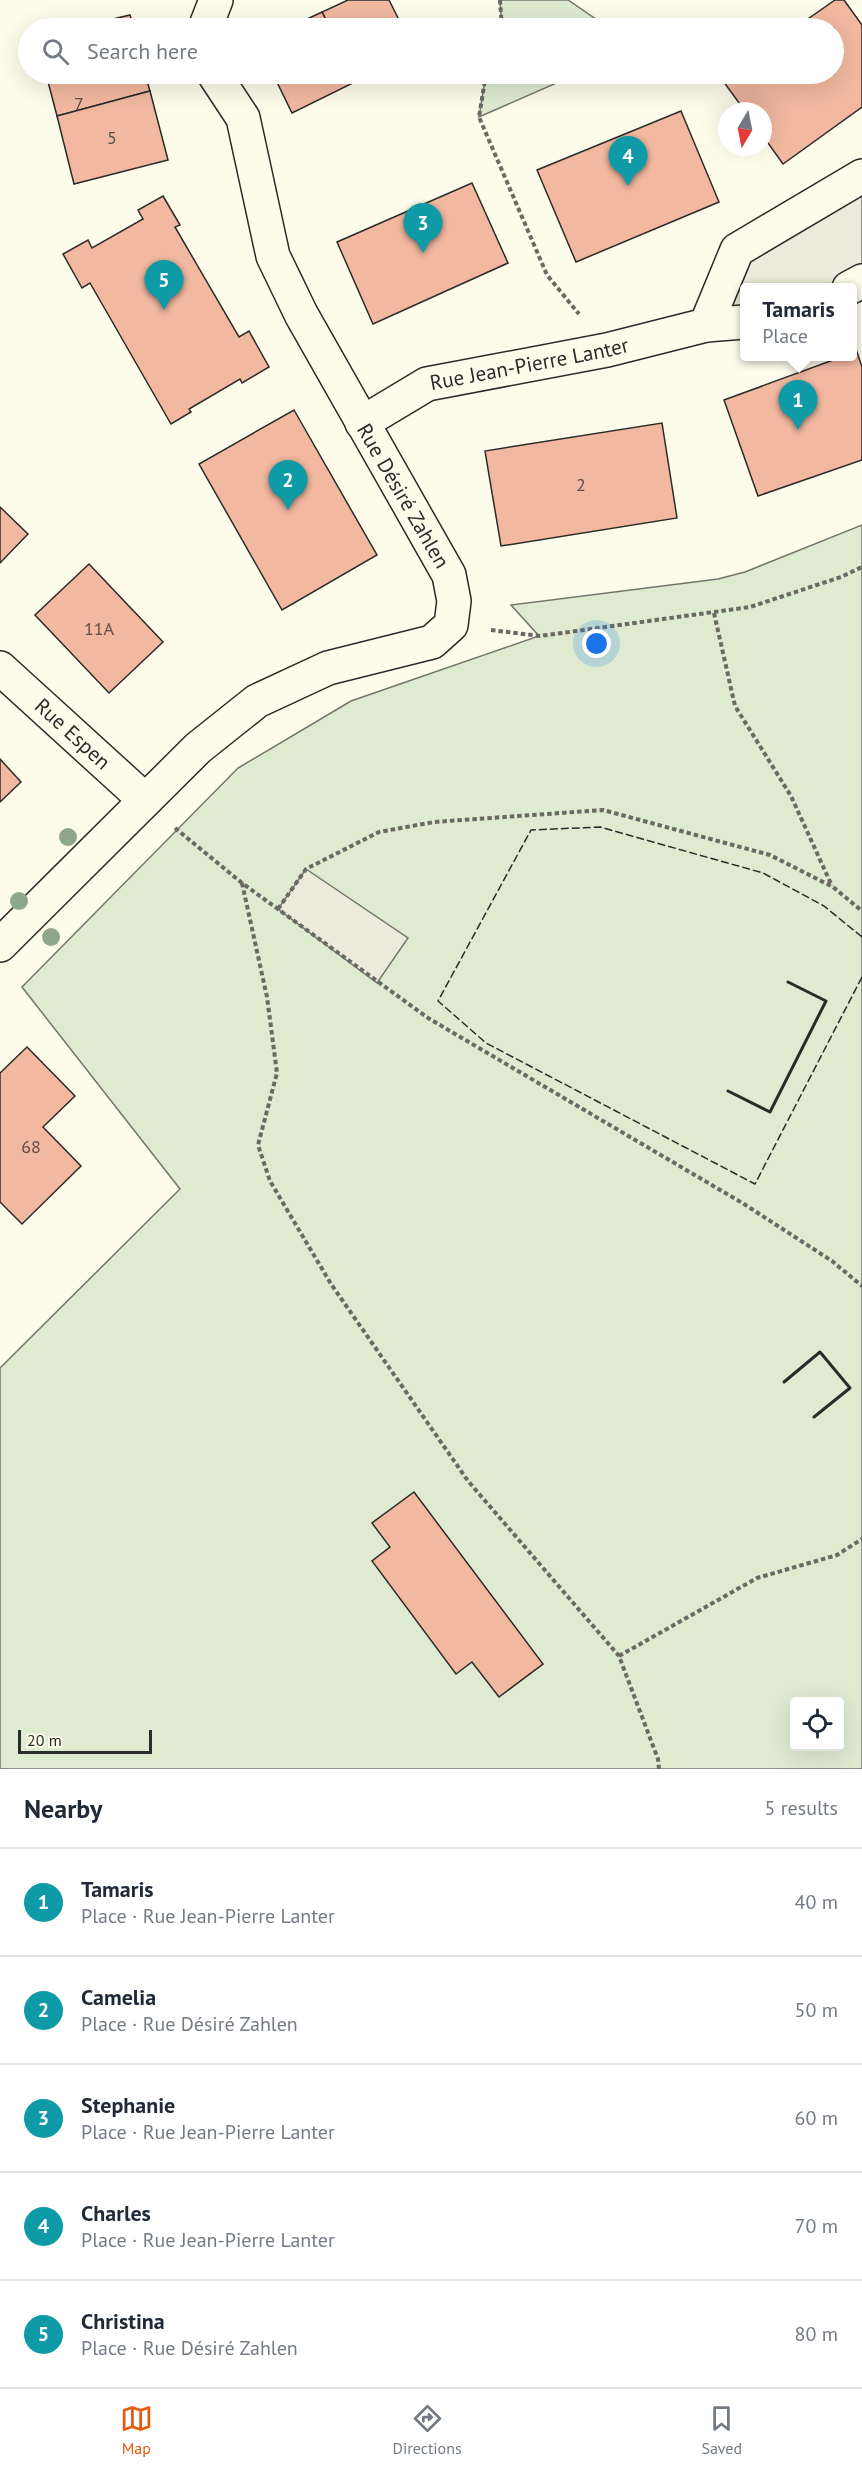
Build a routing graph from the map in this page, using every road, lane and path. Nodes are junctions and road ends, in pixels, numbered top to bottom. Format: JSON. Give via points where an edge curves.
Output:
{"nodes":[{"id":1,"x":216,"y":0,"type":"edge"},
{"id":2,"x":500,"y":0,"type":"edge"},
{"id":3,"x":209,"y":18,"type":"edge"},
{"id":4,"x":501,"y":18,"type":"edge"},
{"id":5,"x":221,"y":84,"type":"edge"},
{"id":6,"x":484,"y":84,"type":"edge"},
{"id":7,"x":862,"y":176,"type":"edge"},
{"id":8,"x":740,"y":322,"type":"edge"},
{"id":9,"x":706,"y":326,"type":"junction"},
{"id":10,"x":608,"y":350,"type":"junction"},
{"id":11,"x":362,"y":423,"type":"junction"},
{"id":12,"x":862,"y":567,"type":"edge"},
{"id":13,"x":714,"y":613,"type":"junction"},
{"id":14,"x":451,"y":625,"type":"junction"},
{"id":15,"x":0,"y":668,"type":"edge"},
{"id":16,"x":145,"y":800,"type":"junction"},
{"id":17,"x":242,"y":883,"type":"junction"},
{"id":18,"x":833,"y":887,"type":"junction"},
{"id":19,"x":278,"y":909,"type":"junction"},
{"id":20,"x":862,"y":911,"type":"edge"},
{"id":21,"x":0,"y":945,"type":"edge"},
{"id":22,"x":862,"y":1286,"type":"edge"},
{"id":23,"x":862,"y":1539,"type":"edge"},
{"id":24,"x":619,"y":1656,"type":"junction"},
{"id":25,"x":659,"y":1769,"type":"edge"}],
"edges":[{"from":1,"to":3,"type":"street"},
{"from":2,"to":4,"type":"path"},
{"from":5,"to":11,"type":"street","name":"Rue Désiré Zahlen","via":[[243,118],[273,256]]},
{"from":6,"to":10,"type":"path","via":[[479,117],[546,275]]},
{"from":7,"to":9,"type":"street","via":[[737,250]]},
{"from":8,"to":9,"type":"street","name":"Rue Jean-Pierre Lanter"},
{"from":9,"to":10,"type":"street","name":"Rue Jean-Pierre Lanter"},
{"from":10,"to":11,"type":"street","name":"Rue Jean-Pierre Lanter","via":[[427,384]]},
{"from":11,"to":14,"type":"street","name":"Rue Désiré Zahlen","via":[[449,575],[454,601]]},
{"from":12,"to":13,"type":"path","via":[[750,607]]},
{"from":13,"to":14,"type":"path","via":[[540,636]]},
{"from":13,"to":18,"type":"path","via":[[735,706],[791,796]]},
{"from":14,"to":16,"type":"street","via":[[432,642],[328,668],[257,701],[198,748]]},
{"from":15,"to":16,"type":"street","name":"Rue Espen"},
{"from":16,"to":17,"type":"path","via":[[194,846]]},
{"from":16,"to":21,"type":"street"},
{"from":17,"to":19,"type":"path"},
{"from":17,"to":24,"type":"path","via":[[267,997],[278,1073],[258,1145],[270,1181],[331,1284],[468,1481]]},
{"from":18,"to":19,"type":"path","via":[[770,855],[603,810],[434,822],[380,832],[306,869]]},
{"from":18,"to":20,"type":"path"},
{"from":19,"to":22,"type":"path","via":[[428,1018],[744,1204],[832,1261]]},
{"from":23,"to":24,"type":"path","via":[[837,1555],[757,1578]]},
{"from":24,"to":25,"type":"path"}]}
